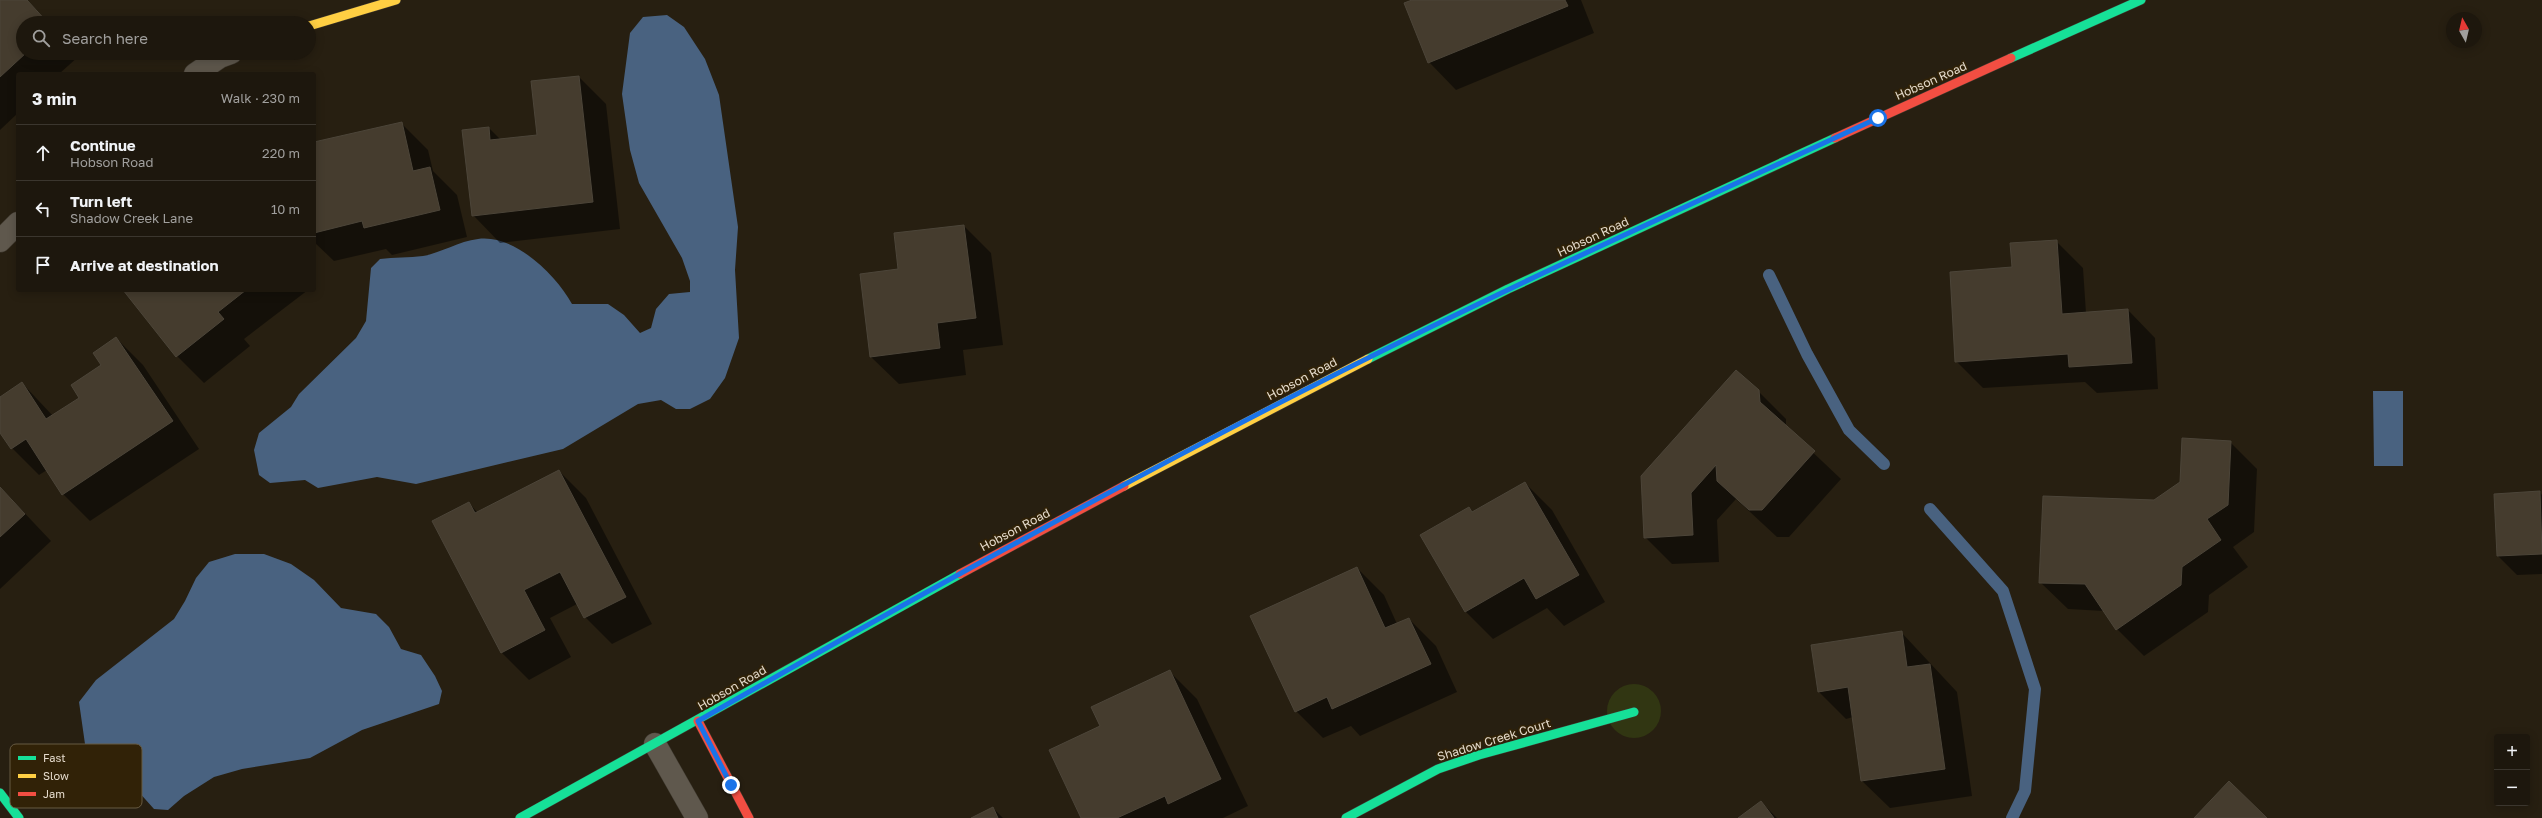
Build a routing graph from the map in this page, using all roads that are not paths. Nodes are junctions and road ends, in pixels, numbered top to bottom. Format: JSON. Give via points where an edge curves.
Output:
{"nodes":[{"id":1,"x":396,"y":0,"type":"edge"},
{"id":2,"x":2141,"y":0,"type":"edge"},
{"id":3,"x":316,"y":24,"type":"edge"},
{"id":4,"x":216,"y":60,"type":"edge"},
{"id":5,"x":198,"y":72,"type":"edge"},
{"id":6,"x":16,"y":225,"type":"edge"},
{"id":7,"x":0,"y":241,"type":"edge"},
{"id":8,"x":1634,"y":712,"type":"dead end"},
{"id":9,"x":698,"y":721,"type":"junction"},
{"id":10,"x":655,"y":744,"type":"junction"},
{"id":11,"x":0,"y":793,"type":"edge"},
{"id":12,"x":10,"y":806,"type":"edge"},
{"id":13,"x":11,"y":808,"type":"edge"},
{"id":14,"x":19,"y":818,"type":"edge"},
{"id":15,"x":520,"y":818,"type":"edge"},
{"id":16,"x":697,"y":818,"type":"edge"},
{"id":17,"x":749,"y":818,"type":"edge"},
{"id":18,"x":1346,"y":818,"type":"edge"}],
"edges":[{"from":1,"to":3,"type":"main road"},
{"from":2,"to":9,"type":"main road","name":"Hobson Road","via":[[1508,289],[1339,373],[1023,539]]},
{"from":4,"to":5,"type":"street"},
{"from":6,"to":7,"type":"street"},
{"from":8,"to":18,"type":"main road","name":"Shadow Creek Court","via":[[1438,769]]},
{"from":9,"to":10,"type":"main road","name":"Hobson Road"},
{"from":9,"to":17,"type":"main road"},
{"from":10,"to":15,"type":"main road","name":"Hobson Road"},
{"from":10,"to":16,"type":"street"},
{"from":11,"to":12,"type":"main road"},
{"from":13,"to":14,"type":"main road"}]}
